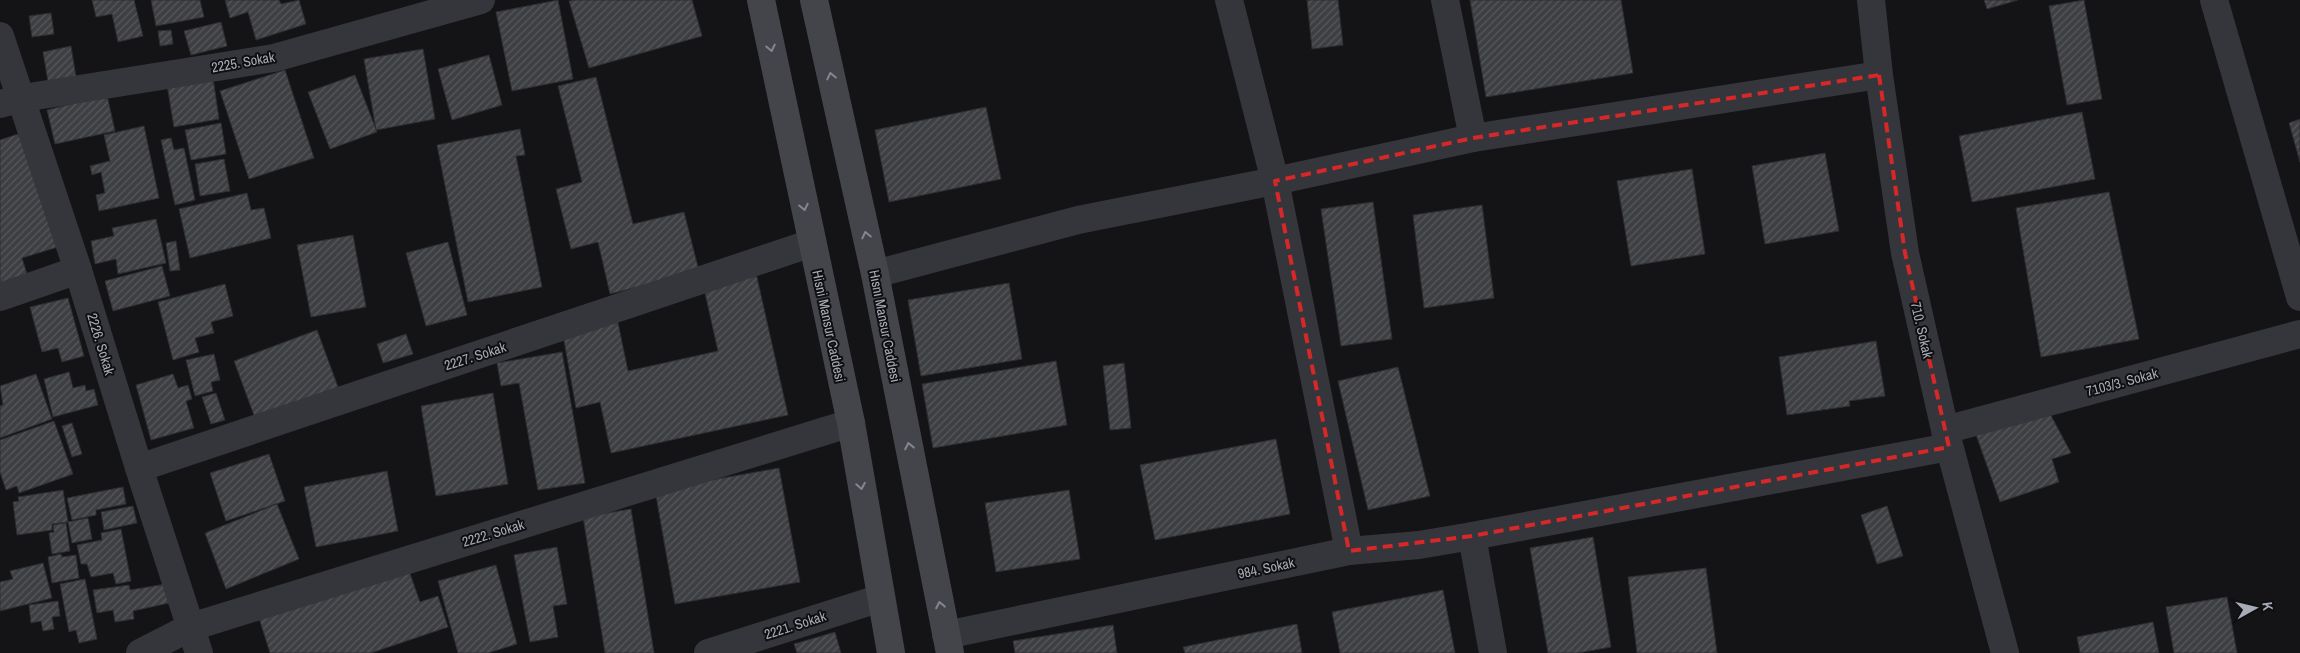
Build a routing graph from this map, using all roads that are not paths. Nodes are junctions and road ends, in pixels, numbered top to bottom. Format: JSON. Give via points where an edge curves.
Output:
{"nodes":[{"id":1,"x":482,"y":0,"type":"edge"},
{"id":2,"x":761,"y":0,"type":"edge"},
{"id":3,"x":814,"y":0,"type":"edge"},
{"id":4,"x":1229,"y":0,"type":"edge"},
{"id":5,"x":1445,"y":0,"type":"edge"},
{"id":6,"x":1871,"y":0,"type":"edge"},
{"id":7,"x":2214,"y":0,"type":"edge"},
{"id":8,"x":0,"y":36,"type":"edge"},
{"id":9,"x":1879,"y":75,"type":"junction"},
{"id":10,"x":11,"y":101,"type":"edge"},
{"id":11,"x":1473,"y":138,"type":"junction"},
{"id":12,"x":1275,"y":181,"type":"junction"},
{"id":13,"x":812,"y":243,"type":"junction"},
{"id":14,"x":78,"y":270,"type":"junction"},
{"id":15,"x":875,"y":274,"type":"junction"},
{"id":16,"x":0,"y":297,"type":"edge"},
{"id":17,"x":2300,"y":297,"type":"edge"},
{"id":18,"x":2300,"y":334,"type":"edge"},
{"id":19,"x":851,"y":423,"type":"junction"},
{"id":20,"x":1947,"y":439,"type":"junction"},
{"id":21,"x":139,"y":468,"type":"junction"},
{"id":22,"x":1472,"y":536,"type":"junction"},
{"id":23,"x":1350,"y":551,"type":"junction"},
{"id":24,"x":881,"y":598,"type":"junction"},
{"id":25,"x":191,"y":627,"type":"junction"},
{"id":26,"x":948,"y":644,"type":"edge"},
{"id":27,"x":140,"y":653,"type":"edge"},
{"id":28,"x":199,"y":653,"type":"edge"},
{"id":29,"x":708,"y":653,"type":"edge"},
{"id":30,"x":890,"y":653,"type":"edge"},
{"id":31,"x":1493,"y":653,"type":"edge"},
{"id":32,"x":2005,"y":653,"type":"edge"}],
"edges":[{"from":1,"to":10,"type":"street","name":"2225. Sokak","via":[[274,58]]},
{"from":2,"to":13,"type":"main road","name":"Hisni Mansur Caddesi","one_way":true},
{"from":15,"to":3,"type":"main road","name":"Hısnı Mansur Caddesi","one_way":true},
{"from":4,"to":12,"type":"street"},
{"from":5,"to":11,"type":"street"},
{"from":6,"to":9,"type":"street","name":"710. Sokak"},
{"from":7,"to":17,"type":"street"},
{"from":8,"to":10,"type":"street","name":"2226. Sokak"},
{"from":9,"to":11,"type":"street"},
{"from":9,"to":20,"type":"street","name":"710. Sokak","via":[[1905,253]]},
{"from":10,"to":14,"type":"street","name":"2226. Sokak"},
{"from":11,"to":12,"type":"street"},
{"from":12,"to":15,"type":"street","via":[[1078,220]]},
{"from":12,"to":23,"type":"street"},
{"from":13,"to":19,"type":"main road","name":"Hisni Mansur Caddesi"},
{"from":13,"to":21,"type":"street","name":"2227. Sokak"},
{"from":14,"to":16,"type":"street"},
{"from":14,"to":21,"type":"street","name":"2226. Sokak"},
{"from":26,"to":15,"type":"main road","name":"Hısnı Mansur Caddesi","one_way":true},
{"from":18,"to":20,"type":"street","name":"7103/3. Sokak"},
{"from":19,"to":24,"type":"main road","name":"Hisni Mansur Caddesi","one_way":true},
{"from":19,"to":25,"type":"street","name":"2222. Sokak"},
{"from":20,"to":22,"type":"street","name":"7103/3. Sokak"},
{"from":20,"to":32,"type":"street","name":"710. Sokak"},
{"from":21,"to":25,"type":"street","name":"2226. Sokak"},
{"from":22,"to":23,"type":"street","name":"984. Sokak"},
{"from":22,"to":31,"type":"street"},
{"from":23,"to":26,"type":"street","name":"984. Sokak"},
{"from":24,"to":29,"type":"street","name":"2221. Sokak"},
{"from":24,"to":30,"type":"main road","name":"Hisni Mansur Caddesi"},
{"from":25,"to":27,"type":"street","name":"2222. Sokak"},
{"from":25,"to":28,"type":"street","name":"2226. Sokak"}]}
